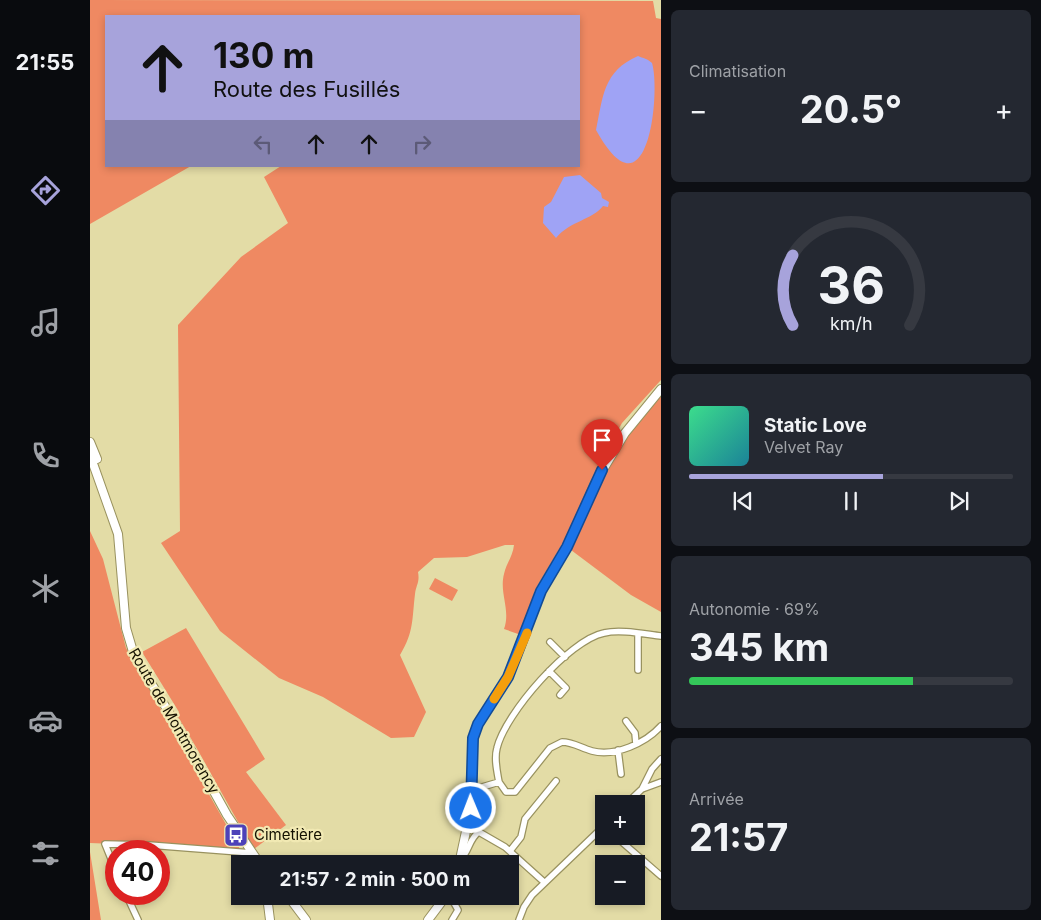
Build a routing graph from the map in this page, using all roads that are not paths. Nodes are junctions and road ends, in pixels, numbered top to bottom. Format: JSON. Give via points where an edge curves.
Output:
{"nodes":[{"id":1,"x":661,"y":389,"type":"edge"},
{"id":2,"x":90,"y":442,"type":"edge"},
{"id":3,"x":90,"y":455,"type":"edge"},
{"id":4,"x":110,"y":507,"type":"junction"},
{"id":5,"x":638,"y":634,"type":"junction"},
{"id":6,"x":661,"y":636,"type":"edge"},
{"id":7,"x":550,"y":642,"type":"dead end"},
{"id":8,"x":565,"y":657,"type":"junction"},
{"id":9,"x":638,"y":670,"type":"dead end"},
{"id":10,"x":549,"y":671,"type":"junction"},
{"id":11,"x":560,"y":695,"type":"dead end"},
{"id":12,"x":626,"y":721,"type":"dead end"},
{"id":13,"x":659,"y":728,"type":"edge"},
{"id":14,"x":636,"y":744,"type":"junction"},
{"id":15,"x":618,"y":750,"type":"junction"},
{"id":16,"x":661,"y":759,"type":"edge"},
{"id":17,"x":621,"y":774,"type":"dead end"},
{"id":18,"x":556,"y":781,"type":"dead end"},
{"id":19,"x":499,"y":782,"type":"junction"},
{"id":20,"x":661,"y":782,"type":"edge"},
{"id":21,"x":642,"y":789,"type":"junction"},
{"id":22,"x":472,"y":790,"type":"junction"},
{"id":23,"x":636,"y":795,"type":"edge"},
{"id":24,"x":595,"y":834,"type":"edge"},
{"id":25,"x":625,"y":845,"type":"edge"},
{"id":26,"x":170,"y":847,"type":"edge"},
{"id":27,"x":510,"y":851,"type":"junction"},
{"id":28,"x":249,"y":853,"type":"joint"},
{"id":29,"x":461,"y":855,"type":"edge"},
{"id":30,"x":465,"y":855,"type":"edge"},
{"id":31,"x":661,"y":876,"type":"edge"},
{"id":32,"x":544,"y":882,"type":"junction"},
{"id":33,"x":131,"y":905,"type":"edge"},
{"id":34,"x":269,"y":905,"type":"edge"},
{"id":35,"x":295,"y":905,"type":"edge"},
{"id":36,"x":440,"y":905,"type":"edge"},
{"id":37,"x":454,"y":905,"type":"edge"},
{"id":38,"x":138,"y":920,"type":"edge"},
{"id":39,"x":270,"y":920,"type":"edge"},
{"id":40,"x":306,"y":920,"type":"edge"},
{"id":41,"x":428,"y":920,"type":"edge"},
{"id":42,"x":452,"y":920,"type":"edge"},
{"id":43,"x":519,"y":920,"type":"edge"}],
"edges":[{"from":1,"to":22,"type":"street","via":[[625,433],[599,475],[567,547],[541,591],[508,677],[483,715],[473,738]]},
{"from":2,"to":4,"type":"street","name":"Route de Montmorency"},
{"from":3,"to":4,"type":"street","name":"Route de Montmorency"},
{"from":4,"to":28,"type":"street","name":"Route de Montmorency","via":[[121,547],[124,609],[132,649]]},
{"from":5,"to":6,"type":"street"},
{"from":5,"to":8,"type":"street","via":[[609,632],[593,637]]},
{"from":5,"to":9,"type":"street"},
{"from":7,"to":8,"type":"street"},
{"from":8,"to":10,"type":"street"},
{"from":10,"to":11,"type":"street","via":[[566,688]]},
{"from":10,"to":19,"type":"street","via":[[519,705],[501,737],[496,757]]},
{"from":12,"to":14,"type":"street","via":[[635,733]]},
{"from":13,"to":14,"type":"street"},
{"from":14,"to":15,"type":"street"},
{"from":15,"to":17,"type":"street"},
{"from":15,"to":19,"type":"street","via":[[602,752],[562,742],[550,748],[515,792],[506,792]]},
{"from":16,"to":21,"type":"street"},
{"from":18,"to":27,"type":"street","via":[[525,819],[521,837]]},
{"from":19,"to":22,"type":"street"},
{"from":20,"to":21,"type":"street"},
{"from":21,"to":23,"type":"street"},
{"from":22,"to":29,"type":"street"},
{"from":24,"to":32,"type":"street"},
{"from":25,"to":31,"type":"street"},
{"from":26,"to":28,"type":"street"},
{"from":27,"to":30,"type":"street","via":[[477,832]]},
{"from":27,"to":32,"type":"street"},
{"from":32,"to":43,"type":"street","via":[[527,901]]},
{"from":33,"to":38,"type":"street"},
{"from":34,"to":39,"type":"street"},
{"from":35,"to":40,"type":"street"},
{"from":36,"to":41,"type":"street"},
{"from":37,"to":42,"type":"street","via":[[458,910]]}]}
